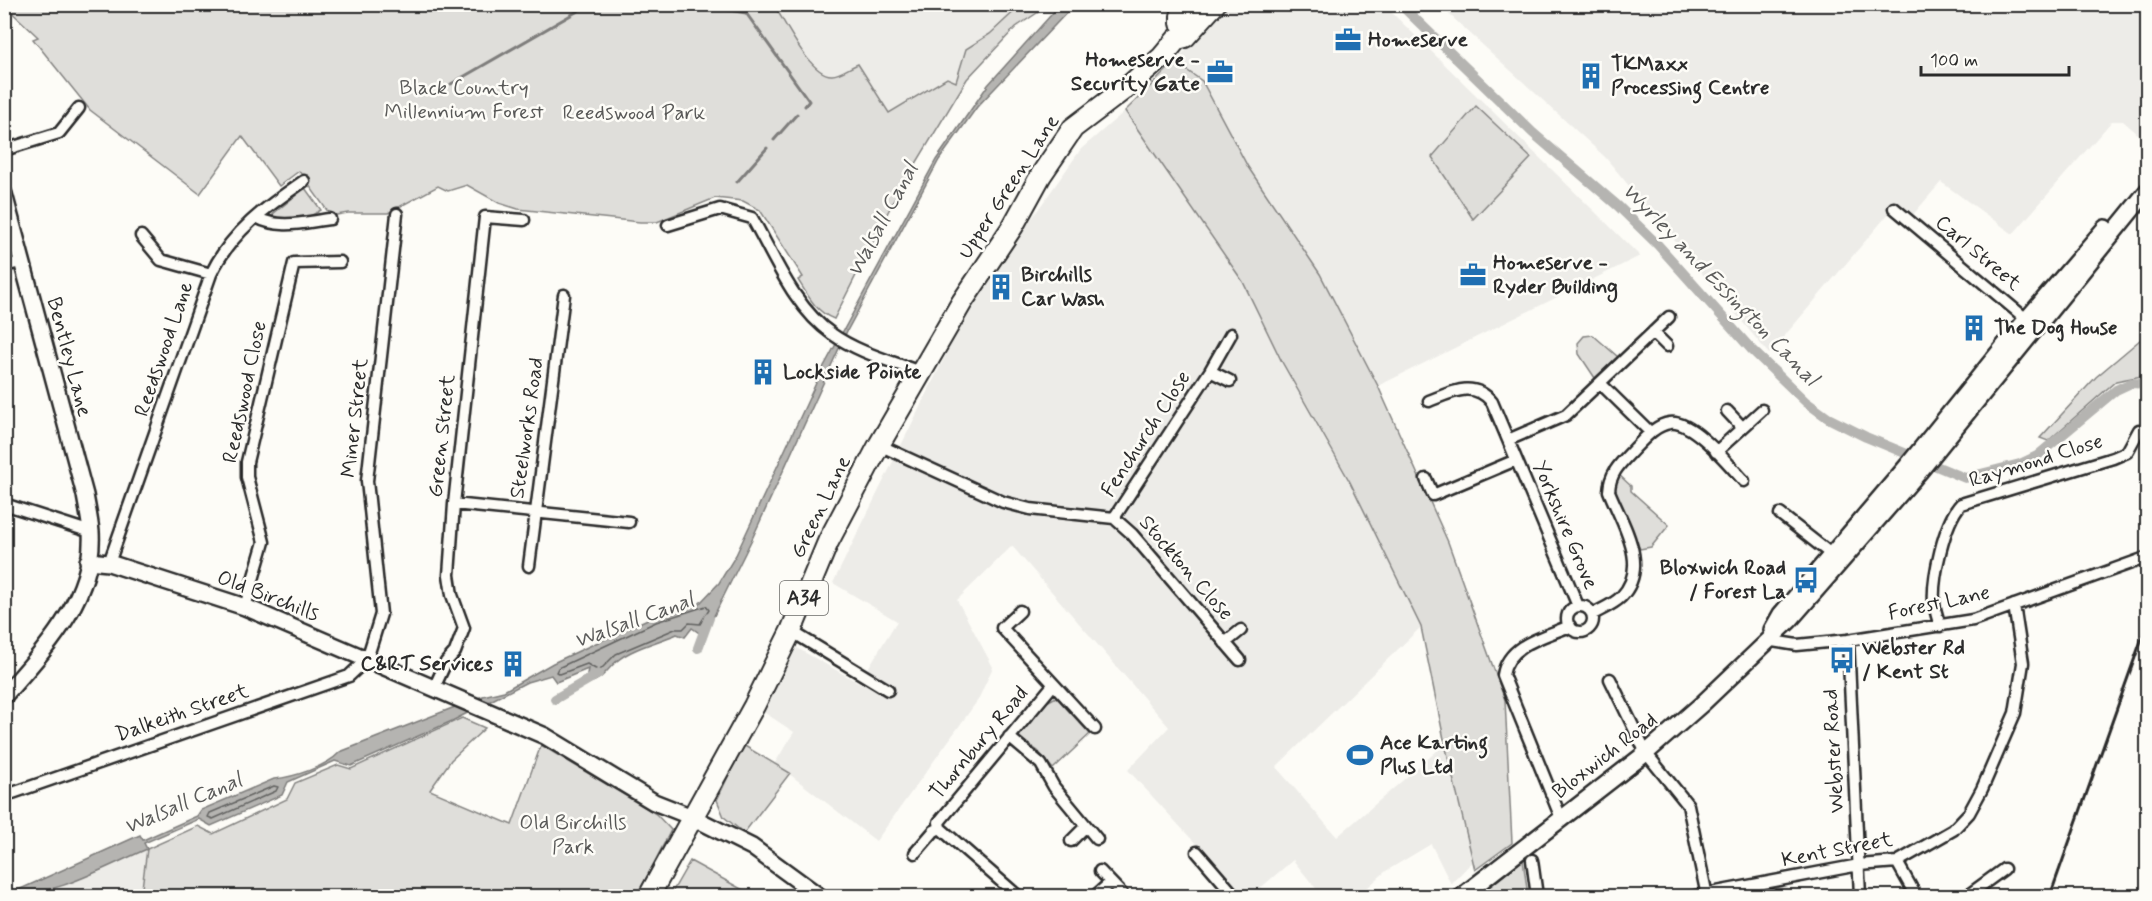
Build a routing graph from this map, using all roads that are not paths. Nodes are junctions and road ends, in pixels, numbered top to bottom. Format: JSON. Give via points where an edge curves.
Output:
{"nodes":[{"id":1,"x":1198,"y":4,"type":"edge"},
{"id":2,"x":1215,"y":4,"type":"edge"},
{"id":3,"x":1182,"y":22,"type":"edge"},
{"id":4,"x":79,"y":108,"type":"dead end"},
{"id":5,"x":4,"y":150,"type":"edge"},
{"id":6,"x":2148,"y":177,"type":"edge"},
{"id":7,"x":304,"y":181,"type":"dead end"},
{"id":8,"x":2148,"y":190,"type":"edge"},
{"id":9,"x":4,"y":194,"type":"edge"},
{"id":10,"x":1894,"y":208,"type":"dead end"},
{"id":11,"x":396,"y":214,"type":"dead end"},
{"id":12,"x":256,"y":217,"type":"junction"},
{"id":13,"x":330,"y":219,"type":"dead end"},
{"id":14,"x":524,"y":220,"type":"dead end"},
{"id":15,"x":668,"y":225,"type":"dead end"},
{"id":16,"x":141,"y":236,"type":"dead end"},
{"id":17,"x":21,"y":262,"type":"junction"},
{"id":18,"x":340,"y":262,"type":"dead end"},
{"id":19,"x":4,"y":266,"type":"edge"},
{"id":20,"x":211,"y":274,"type":"junction"},
{"id":21,"x":564,"y":295,"type":"dead end"},
{"id":22,"x":962,"y":302,"type":"joint"},
{"id":23,"x":1669,"y":316,"type":"dead end"},
{"id":24,"x":2032,"y":324,"type":"junction"},
{"id":25,"x":1653,"y":332,"type":"junction"},
{"id":26,"x":1231,"y":334,"type":"dead end"},
{"id":27,"x":1667,"y":346,"type":"dead end"},
{"id":28,"x":1210,"y":371,"type":"junction"},
{"id":29,"x":920,"y":372,"type":"junction"},
{"id":30,"x":1230,"y":381,"type":"dead end"},
{"id":31,"x":1600,"y":383,"type":"junction"},
{"id":32,"x":1430,"y":401,"type":"dead end"},
{"id":33,"x":1762,"y":410,"type":"dead end"},
{"id":34,"x":1727,"y":411,"type":"dead end"},
{"id":35,"x":1742,"y":428,"type":"junction"},
{"id":36,"x":1650,"y":432,"type":"junction"},
{"id":37,"x":2133,"y":436,"type":"dead end"},
{"id":38,"x":1508,"y":440,"type":"junction"},
{"id":39,"x":879,"y":445,"type":"junction"},
{"id":40,"x":1716,"y":452,"type":"junction"},
{"id":41,"x":1516,"y":460,"type":"junction"},
{"id":42,"x":1426,"y":479,"type":"dead end"},
{"id":43,"x":1744,"y":481,"type":"dead end"},
{"id":44,"x":4,"y":504,"type":"edge"},
{"id":45,"x":454,"y":504,"type":"junction"},
{"id":46,"x":535,"y":513,"type":"junction"},
{"id":47,"x":1780,"y":514,"type":"dead end"},
{"id":48,"x":1114,"y":518,"type":"junction"},
{"id":49,"x":629,"y":522,"type":"dead end"},
{"id":50,"x":91,"y":532,"type":"junction"},
{"id":51,"x":2148,"y":557,"type":"edge"},
{"id":52,"x":1836,"y":559,"type":"junction"},
{"id":53,"x":88,"y":561,"type":"junction"},
{"id":54,"x":109,"y":563,"type":"junction"},
{"id":55,"x":529,"y":566,"type":"dead end"},
{"id":56,"x":2014,"y":605,"type":"junction"},
{"id":57,"x":1578,"y":606,"type":"junction"},
{"id":58,"x":245,"y":607,"type":"junction"},
{"id":59,"x":1020,"y":611,"type":"dead end"},
{"id":60,"x":1593,"y":614,"type":"junction"},
{"id":61,"x":1570,"y":626,"type":"junction"},
{"id":62,"x":1940,"y":626,"type":"junction"},
{"id":63,"x":1241,"y":630,"type":"dead end"},
{"id":64,"x":790,"y":632,"type":"junction"},
{"id":65,"x":1767,"y":640,"type":"junction"},
{"id":66,"x":1848,"y":640,"type":"junction"},
{"id":67,"x":1226,"y":643,"type":"junction"},
{"id":68,"x":367,"y":659,"type":"junction"},
{"id":69,"x":1240,"y":660,"type":"dead end"},
{"id":70,"x":1610,"y":679,"type":"dead end"},
{"id":71,"x":1053,"y":685,"type":"junction"},
{"id":72,"x":434,"y":688,"type":"junction"},
{"id":73,"x":888,"y":690,"type":"dead end"},
{"id":74,"x":4,"y":696,"type":"edge"},
{"id":75,"x":1095,"y":729,"type":"dead end"},
{"id":76,"x":1008,"y":737,"type":"junction"},
{"id":77,"x":1646,"y":753,"type":"junction"},
{"id":78,"x":4,"y":796,"type":"edge"},
{"id":79,"x":692,"y":817,"type":"junction"},
{"id":80,"x":1561,"y":818,"type":"junction"},
{"id":81,"x":1085,"y":827,"type":"junction"},
{"id":82,"x":940,"y":828,"type":"junction"},
{"id":83,"x":1097,"y":838,"type":"dead end"},
{"id":84,"x":1071,"y":841,"type":"dead end"},
{"id":85,"x":1197,"y":852,"type":"dead end"},
{"id":86,"x":915,"y":853,"type":"dead end"},
{"id":87,"x":1532,"y":860,"type":"dead end"},
{"id":88,"x":1897,"y":862,"type":"junction"},
{"id":89,"x":1859,"y":865,"type":"junction"},
{"id":90,"x":2004,"y":869,"type":"dead end"},
{"id":91,"x":1100,"y":871,"type":"dead end"},
{"id":92,"x":1110,"y":883,"type":"junction"},
{"id":93,"x":1122,"y":894,"type":"dead end"},
{"id":94,"x":1703,"y":896,"type":"edge"},
{"id":95,"x":649,"y":897,"type":"edge"},
{"id":96,"x":819,"y":897,"type":"edge"},
{"id":97,"x":1018,"y":897,"type":"edge"},
{"id":98,"x":1095,"y":897,"type":"edge"},
{"id":99,"x":1235,"y":897,"type":"edge"},
{"id":100,"x":1462,"y":897,"type":"edge"},
{"id":101,"x":1537,"y":897,"type":"edge"},
{"id":102,"x":1860,"y":897,"type":"edge"},
{"id":103,"x":1916,"y":897,"type":"edge"},
{"id":104,"x":1967,"y":897,"type":"edge"}],
"edges":[{"from":1,"to":3,"type":"highway","number":"A34"},
{"from":2,"to":3,"type":"highway","number":"A34","via":[[1185,37]]},
{"from":3,"to":22,"type":"highway","name":"Upper Green Lane","number":"A34","via":[[1162,57],[1074,128]]},
{"from":4,"to":5,"type":"street","via":[[59,133]]},
{"from":6,"to":24,"type":"street"},
{"from":7,"to":12,"type":"street","name":"Reedswood Lane"},
{"from":8,"to":24,"type":"street"},
{"from":9,"to":17,"type":"street","name":"Bentley Lane"},
{"from":10,"to":24,"type":"street","name":"Carl Street"},
{"from":11,"to":68,"type":"street","name":"Miner Street","via":[[367,482],[381,614]]},
{"from":12,"to":13,"type":"street","via":[[268,224],[288,225]]},
{"from":12,"to":20,"type":"street","name":"Reedswood Lane","via":[[222,251]]},
{"from":14,"to":45,"type":"street","name":"Green Street","via":[[485,217]]},
{"from":15,"to":29,"type":"street","via":[[720,209],[752,218],[806,309],[832,334]]},
{"from":16,"to":20,"type":"street","via":[[161,260]]},
{"from":17,"to":19,"type":"street"},
{"from":17,"to":50,"type":"street","name":"Bentley Lane","via":[[85,495]]},
{"from":18,"to":58,"type":"street","name":"Reedswood Close","via":[[294,263],[247,462],[247,477],[264,542]]},
{"from":20,"to":54,"type":"street","name":"Reedswood Lane"},
{"from":21,"to":46,"type":"street","name":"Steelworks Road"},
{"from":22,"to":29,"type":"highway","name":"Green Lane","number":"A34"},
{"from":23,"to":25,"type":"street"},
{"from":24,"to":52,"type":"street","name":"Bloxwich Road"},
{"from":25,"to":27,"type":"street"},
{"from":25,"to":31,"type":"street"},
{"from":26,"to":28,"type":"street","name":"Fenchurch Close"},
{"from":28,"to":30,"type":"street","name":"Fenchurch Close"},
{"from":28,"to":48,"type":"street","name":"Fenchurch Close"},
{"from":29,"to":39,"type":"highway","name":"Green Lane","number":"A34"},
{"from":31,"to":36,"type":"street"},
{"from":31,"to":38,"type":"street","via":[[1566,415]]},
{"from":32,"to":38,"type":"street","name":"Yorkshire Grove","via":[[1459,389],[1479,390],[1492,402]]},
{"from":33,"to":35,"type":"street"},
{"from":34,"to":35,"type":"street"},
{"from":35,"to":40,"type":"street"},
{"from":36,"to":40,"type":"street","via":[[1673,422],[1687,425]]},
{"from":36,"to":60,"type":"street","via":[[1614,470],[1609,491],[1636,564],[1631,580],[1621,597]]},
{"from":37,"to":62,"type":"street","name":"Raymond Close","via":[[2127,452],[2113,458],[1961,504],[1948,524],[1938,564],[1934,602]]},
{"from":38,"to":41,"type":"street","name":"Yorkshire Grove"},
{"from":39,"to":48,"type":"street","name":"Stockton Close","via":[[1003,502],[1030,509]]},
{"from":39,"to":64,"type":"highway","name":"Green Lane","number":"A34","via":[[828,542]]},
{"from":40,"to":43,"type":"street"},
{"from":41,"to":42,"type":"street","name":"Yorkshire Grove","via":[[1433,495]]},
{"from":41,"to":57,"type":"street","name":"Yorkshire Grove"},
{"from":44,"to":50,"type":"street"},
{"from":45,"to":46,"type":"street"},
{"from":45,"to":72,"type":"street","name":"Green Street","via":[[448,575],[464,628]]},
{"from":46,"to":49,"type":"street"},
{"from":46,"to":55,"type":"street","name":"Steelworks Road"},
{"from":47,"to":52,"type":"street"},
{"from":48,"to":67,"type":"street","name":"Stockton Close"},
{"from":50,"to":53,"type":"street"},
{"from":51,"to":56,"type":"street","name":"Forest Lane"},
{"from":52,"to":65,"type":"street","name":"Bloxwich Road","via":[[1790,620]]},
{"from":53,"to":54,"type":"street","name":"Old Birchills"},
{"from":53,"to":74,"type":"street","via":[[64,624]]},
{"from":54,"to":58,"type":"street","name":"Old Birchills"},
{"from":56,"to":62,"type":"street","name":"Forest Lane","via":[[1973,620]]},
{"from":56,"to":88,"type":"street","name":"Kent Street","via":[[2023,663],[2014,713],[1996,760],[1969,813],[1953,830]]},
{"from":57,"to":60,"type":"street"},
{"from":57,"to":61,"type":"street","via":[[1568,614]]},
{"from":58,"to":68,"type":"street","name":"Old Birchills"},
{"from":59,"to":71,"type":"street","name":"Thornbury Road","via":[[1002,628]]},
{"from":60,"to":61,"type":"street","via":[[1594,620],[1587,630],[1581,632]]},
{"from":61,"to":80,"type":"street","via":[[1519,648],[1509,658],[1503,675]]},
{"from":62,"to":66,"type":"street","name":"Forest Lane"},
{"from":63,"to":67,"type":"street","name":"Stockton Close"},
{"from":64,"to":73,"type":"street"},
{"from":64,"to":79,"type":"highway","name":"Green Lane","number":"A34","via":[[722,767]]},
{"from":65,"to":66,"type":"street","name":"Forest Lane","via":[[1797,645]]},
{"from":65,"to":77,"type":"street","name":"Bloxwich Road"},
{"from":66,"to":89,"type":"street","name":"Webster Road"},
{"from":67,"to":69,"type":"street","name":"Stockton Close"},
{"from":68,"to":72,"type":"street","name":"Old Birchills"},
{"from":68,"to":78,"type":"street","name":"Dalkeith Street","via":[[349,676]]},
{"from":70,"to":77,"type":"street"},
{"from":71,"to":75,"type":"street","name":"Thornbury Road"},
{"from":71,"to":76,"type":"street","name":"Thornbury Road"},
{"from":72,"to":79,"type":"street","name":"Old Birchills","via":[[556,741],[654,802]]},
{"from":76,"to":81,"type":"street","via":[[1041,764]]},
{"from":76,"to":82,"type":"street","name":"Thornbury Road","via":[[939,822]]},
{"from":77,"to":80,"type":"street","name":"Bloxwich Road"},
{"from":77,"to":94,"type":"street","via":[[1688,805]]},
{"from":79,"to":95,"type":"highway","name":"Green Lane","number":"A34"},
{"from":79,"to":96,"type":"street","via":[[752,847]]},
{"from":80,"to":100,"type":"street","name":"Bloxwich Road"},
{"from":81,"to":83,"type":"street"},
{"from":81,"to":84,"type":"street"},
{"from":82,"to":86,"type":"street","name":"Thornbury Road"},
{"from":82,"to":97,"type":"street","name":"Thornbury Road"},
{"from":85,"to":99,"type":"street"},
{"from":87,"to":101,"type":"street"},
{"from":88,"to":89,"type":"street","name":"Kent Street"},
{"from":88,"to":103,"type":"street"},
{"from":89,"to":94,"type":"street","name":"Kent Street"},
{"from":89,"to":102,"type":"street","name":"Webster Road"},
{"from":90,"to":104,"type":"street"},
{"from":91,"to":92,"type":"street"},
{"from":92,"to":93,"type":"street"},
{"from":92,"to":98,"type":"street"}]}
